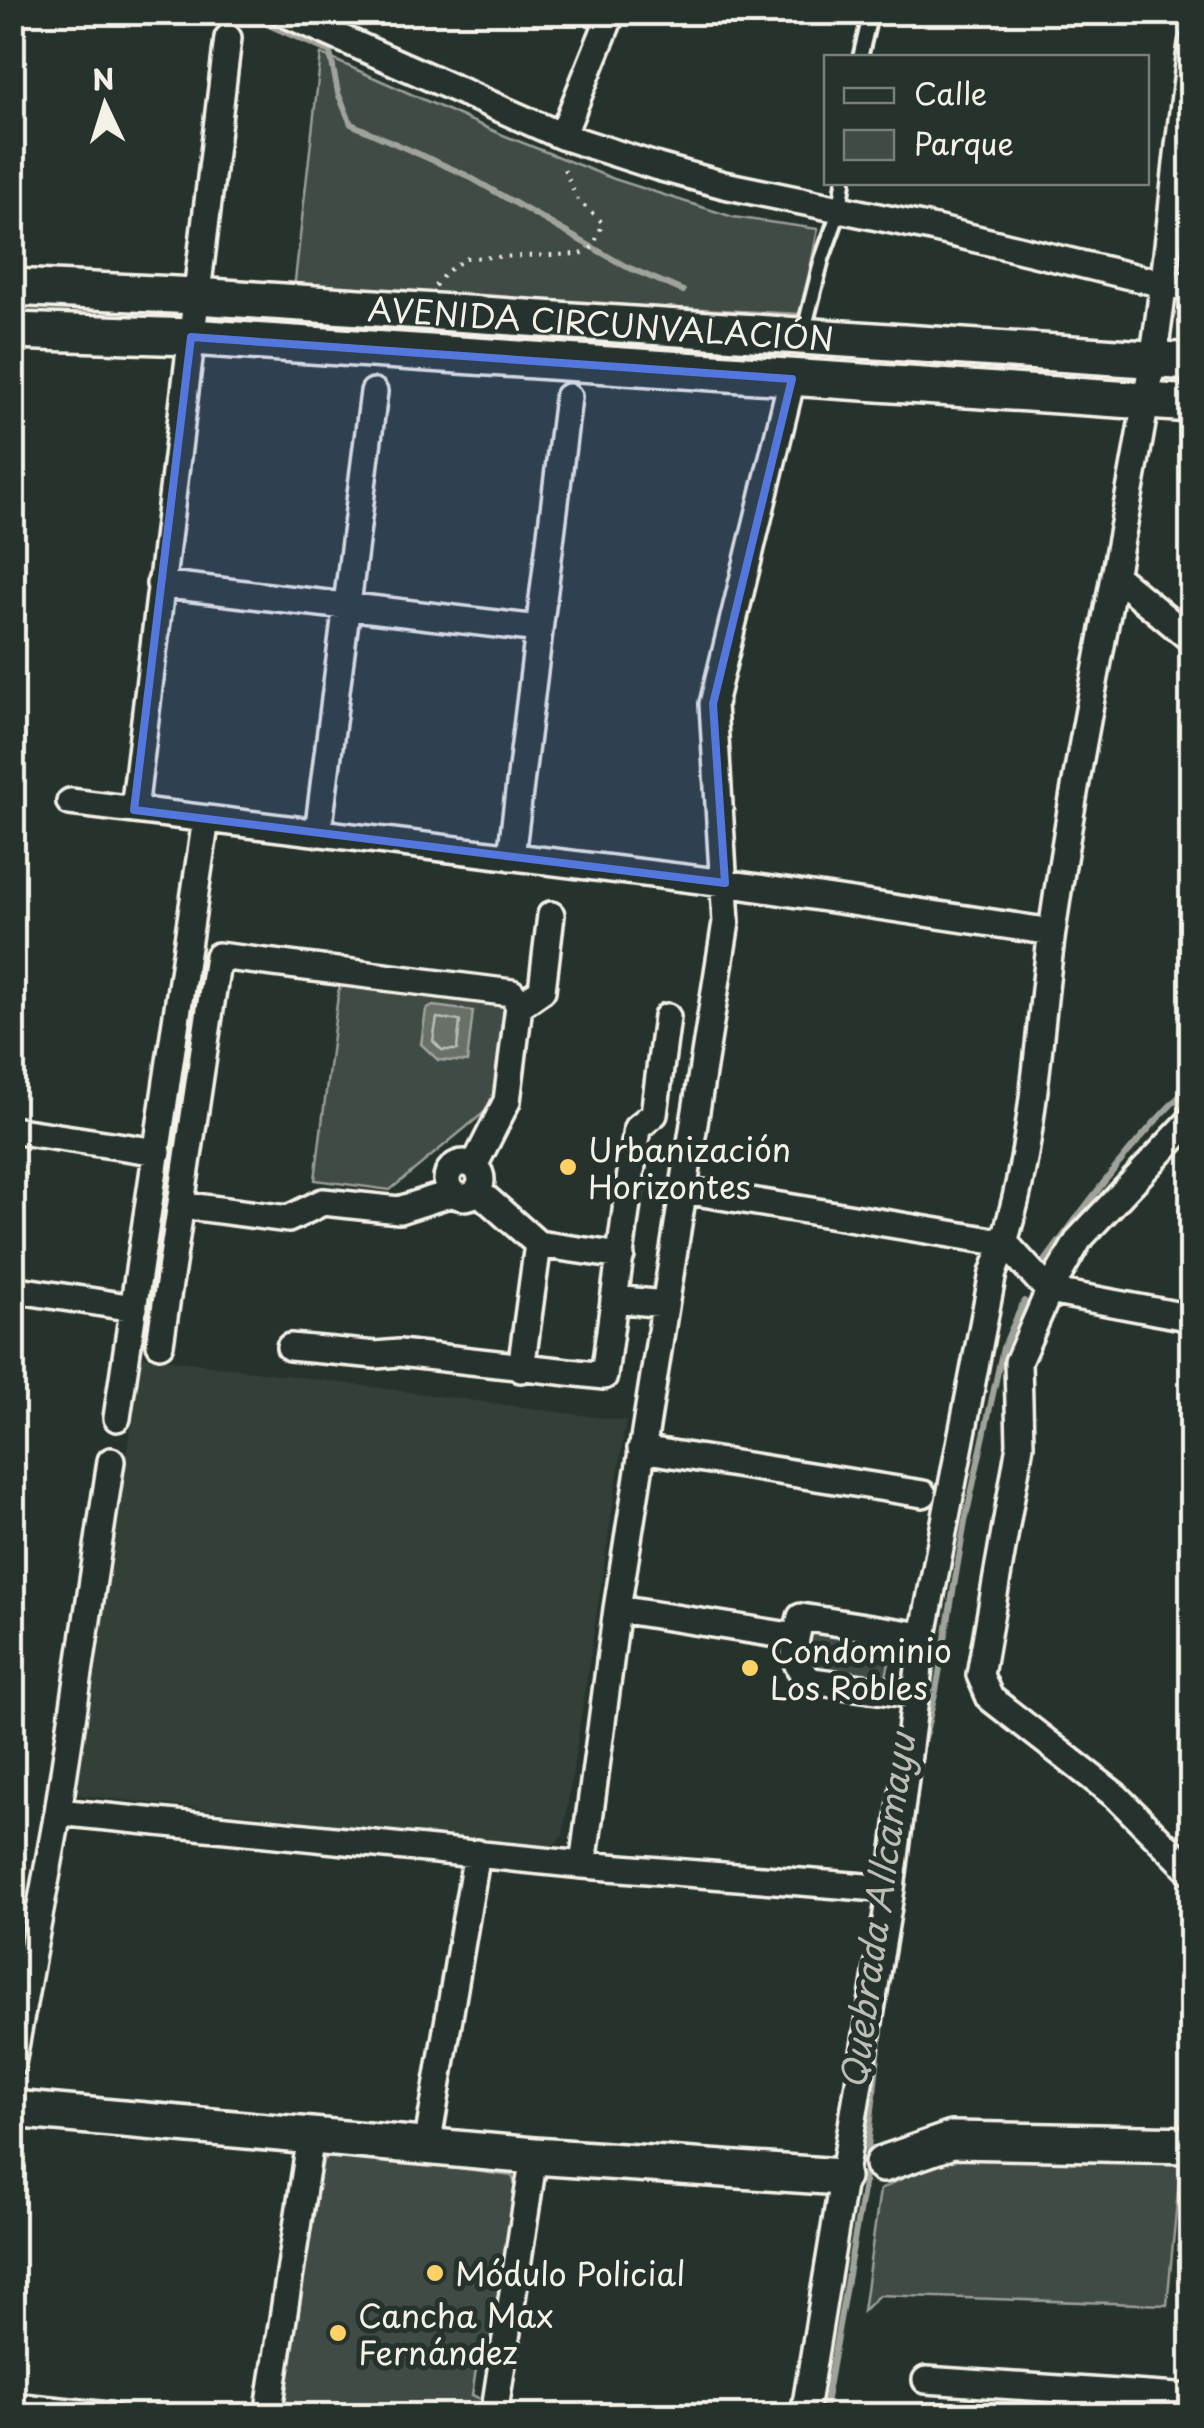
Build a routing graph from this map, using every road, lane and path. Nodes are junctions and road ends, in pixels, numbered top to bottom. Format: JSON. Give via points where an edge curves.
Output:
{"nodes":[{"id":1,"x":282,"y":12,"type":"edge"},
{"id":2,"x":612,"y":12,"type":"edge"},
{"id":3,"x":871,"y":12,"type":"edge"},
{"id":4,"x":228,"y":38,"type":"dead end"},
{"id":5,"x":1192,"y":44,"type":"edge"},
{"id":6,"x":861,"y":55,"type":"edge"},
{"id":7,"x":567,"y":138,"type":"junction"},
{"id":8,"x":844,"y":185,"type":"edge"},
{"id":9,"x":840,"y":209,"type":"junction"},
{"id":10,"x":1163,"y":284,"type":"junction"},
{"id":11,"x":1192,"y":286,"type":"edge"},
{"id":12,"x":12,"y":288,"type":"edge"},
{"id":13,"x":195,"y":296,"type":"junction"},
{"id":14,"x":428,"y":312,"type":"junction"},
{"id":15,"x":12,"y":331,"type":"edge"},
{"id":16,"x":802,"y":336,"type":"junction"},
{"id":17,"x":191,"y":337,"type":"junction"},
{"id":18,"x":1153,"y":360,"type":"junction"},
{"id":19,"x":1192,"y":362,"type":"edge"},
{"id":20,"x":792,"y":379,"type":"junction"},
{"id":21,"x":374,"y":392,"type":"dead end"},
{"id":22,"x":568,"y":397,"type":"dead end"},
{"id":23,"x":1145,"y":402,"type":"junction"},
{"id":24,"x":1192,"y":404,"type":"edge"},
{"id":25,"x":1114,"y":575,"type":"junction"},
{"id":26,"x":160,"y":584,"type":"junction"},
{"id":27,"x":346,"y":606,"type":"junction"},
{"id":28,"x":539,"y":630,"type":"junction"},
{"id":29,"x":1192,"y":640,"type":"edge"},
{"id":30,"x":70,"y":802,"type":"dead end"},
{"id":31,"x":134,"y":810,"type":"junction"},
{"id":32,"x":206,"y":819,"type":"junction"},
{"id":33,"x":318,"y":833,"type":"junction"},
{"id":34,"x":511,"y":857,"type":"junction"},
{"id":35,"x":725,"y":883,"type":"junction"},
{"id":36,"x":551,"y":915,"type":"dead end"},
{"id":37,"x":1052,"y":932,"type":"junction"},
{"id":38,"x":519,"y":1006,"type":"junction"},
{"id":39,"x":667,"y":1017,"type":"dead end"},
{"id":40,"x":1192,"y":1119,"type":"edge"},
{"id":41,"x":12,"y":1130,"type":"edge"},
{"id":42,"x":158,"y":1152,"type":"junction"},
{"id":43,"x":468,"y":1183,"type":"junction"},
{"id":44,"x":684,"y":1190,"type":"junction"},
{"id":45,"x":181,"y":1205,"type":"junction"},
{"id":46,"x":1005,"y":1243,"type":"junction"},
{"id":47,"x":538,"y":1244,"type":"junction"},
{"id":48,"x":621,"y":1256,"type":"junction"},
{"id":49,"x":12,"y":1289,"type":"edge"},
{"id":50,"x":1050,"y":1291,"type":"junction"},
{"id":51,"x":614,"y":1299,"type":"junction"},
{"id":52,"x":664,"y":1304,"type":"junction"},
{"id":53,"x":134,"y":1308,"type":"junction"},
{"id":54,"x":1192,"y":1318,"type":"edge"},
{"id":55,"x":160,"y":1344,"type":"dead end"},
{"id":56,"x":290,"y":1347,"type":"dead end"},
{"id":57,"x":522,"y":1369,"type":"junction"},
{"id":58,"x":116,"y":1418,"type":"dead end"},
{"id":59,"x":641,"y":1449,"type":"junction"},
{"id":60,"x":112,"y":1461,"type":"dead end"},
{"id":61,"x":922,"y":1494,"type":"dead end"},
{"id":62,"x":616,"y":1609,"type":"junction"},
{"id":63,"x":922,"y":1636,"type":"junction"},
{"id":64,"x":796,"y":1637,"type":"junction"},
{"id":65,"x":914,"y":1694,"type":"junction"},
{"id":66,"x":58,"y":1812,"type":"junction"},
{"id":67,"x":477,"y":1853,"type":"junction"},
{"id":68,"x":582,"y":1866,"type":"junction"},
{"id":69,"x":1192,"y":1872,"type":"edge"},
{"id":70,"x":891,"y":1889,"type":"junction"},
{"id":71,"x":12,"y":2064,"type":"edge"},
{"id":72,"x":12,"y":2109,"type":"edge"},
{"id":73,"x":311,"y":2136,"type":"junction"},
{"id":74,"x":1192,"y":2145,"type":"edge"},
{"id":75,"x":426,"y":2147,"type":"junction"},
{"id":76,"x":534,"y":2156,"type":"junction"},
{"id":77,"x":858,"y":2171,"type":"junction"},
{"id":78,"x":926,"y":2380,"type":"dead end"},
{"id":79,"x":1192,"y":2398,"type":"edge"},
{"id":80,"x":1108,"y":2404,"type":"edge"},
{"id":81,"x":12,"y":2406,"type":"edge"},
{"id":82,"x":109,"y":2416,"type":"edge"},
{"id":83,"x":268,"y":2416,"type":"edge"},
{"id":84,"x":494,"y":2416,"type":"edge"},
{"id":85,"x":804,"y":2416,"type":"edge"}],
"edges":[{"from":1,"to":7,"type":"street"},
{"from":2,"to":7,"type":"street"},
{"from":3,"to":6,"type":"lane"},
{"from":4,"to":13,"type":"street"},
{"from":5,"to":10,"type":"street"},
{"from":7,"to":9,"type":"street","via":[[708,180]]},
{"from":7,"to":14,"type":"path","via":[[564,169],[578,199],[603,223],[593,247],[580,254],[466,258],[432,290]]},
{"from":8,"to":9,"type":"lane"},
{"from":9,"to":10,"type":"street"},
{"from":9,"to":16,"type":"lane"},
{"from":10,"to":11,"type":"street"},
{"from":10,"to":18,"type":"street"},
{"from":12,"to":13,"type":"main road","name":"AVENIDA CIRCUNVALACIÓN"},
{"from":13,"to":14,"type":"main road","name":"AVENIDA CIRCUNVALACIÓN"},
{"from":13,"to":17,"type":"street"},
{"from":14,"to":16,"type":"main road","name":"AVENIDA CIRCUNVALACIÓN"},
{"from":15,"to":17,"type":"main road","name":"AVENIDA CIRCUNVALACIÓN"},
{"from":16,"to":18,"type":"main road","name":"AVENIDA CIRCUNVALACIÓN"},
{"from":17,"to":20,"type":"main road","name":"AVENIDA CIRCUNVALACIÓN"},
{"from":17,"to":26,"type":"street"},
{"from":18,"to":19,"type":"main road","name":"AVENIDA CIRCUNVALACIÓN"},
{"from":18,"to":23,"type":"street"},
{"from":20,"to":23,"type":"main road","name":"AVENIDA CIRCUNVALACIÓN"},
{"from":20,"to":35,"type":"street","via":[[713,704]]},
{"from":21,"to":27,"type":"street"},
{"from":22,"to":28,"type":"street"},
{"from":23,"to":24,"type":"main road","name":"AVENIDA CIRCUNVALACIÓN"},
{"from":23,"to":25,"type":"street"},
{"from":25,"to":29,"type":"street"},
{"from":25,"to":37,"type":"street"},
{"from":26,"to":27,"type":"street"},
{"from":26,"to":31,"type":"street"},
{"from":27,"to":28,"type":"street"},
{"from":27,"to":33,"type":"street"},
{"from":28,"to":34,"type":"street"},
{"from":30,"to":31,"type":"street"},
{"from":31,"to":32,"type":"street"},
{"from":32,"to":33,"type":"street"},
{"from":32,"to":42,"type":"street"},
{"from":33,"to":34,"type":"street"},
{"from":34,"to":35,"type":"street"},
{"from":35,"to":37,"type":"street"},
{"from":35,"to":44,"type":"street","via":[[726,922]]},
{"from":36,"to":38,"type":"street","via":[[542,990]]},
{"from":37,"to":46,"type":"street","via":[[1031,1120]]},
{"from":38,"to":43,"type":"street","via":[[506,1102]]},
{"from":38,"to":45,"type":"street","via":[[512,992],[218,956]]},
{"from":39,"to":48,"type":"street","via":[[654,1114],[637,1128]]},
{"from":40,"to":50,"type":"street","via":[[1079,1238]]},
{"from":41,"to":42,"type":"street"},
{"from":42,"to":53,"type":"street"},
{"from":43,"to":45,"type":"street","via":[[399,1210],[323,1202],[288,1219]]},
{"from":43,"to":47,"type":"street"},
{"from":44,"to":46,"type":"street"},
{"from":44,"to":52,"type":"street"},
{"from":45,"to":55,"type":"street"},
{"from":46,"to":50,"type":"street"},
{"from":46,"to":63,"type":"street","via":[[993,1274]]},
{"from":47,"to":48,"type":"street"},
{"from":47,"to":57,"type":"street"},
{"from":48,"to":51,"type":"street"},
{"from":49,"to":53,"type":"street"},
{"from":50,"to":54,"type":"street"},
{"from":50,"to":69,"type":"street","via":[[1018,1362],[1020,1445],[980,1676],[990,1698],[1116,1796]]},
{"from":51,"to":52,"type":"street"},
{"from":51,"to":57,"type":"street","via":[[604,1376]]},
{"from":52,"to":59,"type":"street"},
{"from":53,"to":58,"type":"street"},
{"from":56,"to":57,"type":"street"},
{"from":59,"to":61,"type":"street"},
{"from":59,"to":62,"type":"street"},
{"from":60,"to":66,"type":"street"},
{"from":62,"to":64,"type":"street"},
{"from":62,"to":68,"type":"street"},
{"from":63,"to":64,"type":"street","via":[[801,1618]]},
{"from":63,"to":65,"type":"street"},
{"from":64,"to":65,"type":"street","via":[[795,1663],[812,1682]]},
{"from":65,"to":70,"type":"street"},
{"from":66,"to":67,"type":"street"},
{"from":66,"to":71,"type":"street"},
{"from":67,"to":68,"type":"street"},
{"from":67,"to":75,"type":"street"},
{"from":68,"to":70,"type":"street"},
{"from":70,"to":77,"type":"street"},
{"from":72,"to":73,"type":"main road"},
{"from":73,"to":75,"type":"main road"},
{"from":73,"to":83,"type":"street"},
{"from":74,"to":77,"type":"main road","via":[[952,2140]]},
{"from":75,"to":76,"type":"main road"},
{"from":76,"to":77,"type":"main road"},
{"from":76,"to":84,"type":"street"},
{"from":77,"to":85,"type":"street"},
{"from":78,"to":80,"type":"street"},
{"from":79,"to":80,"type":"street"},
{"from":81,"to":82,"type":"street"}]}
